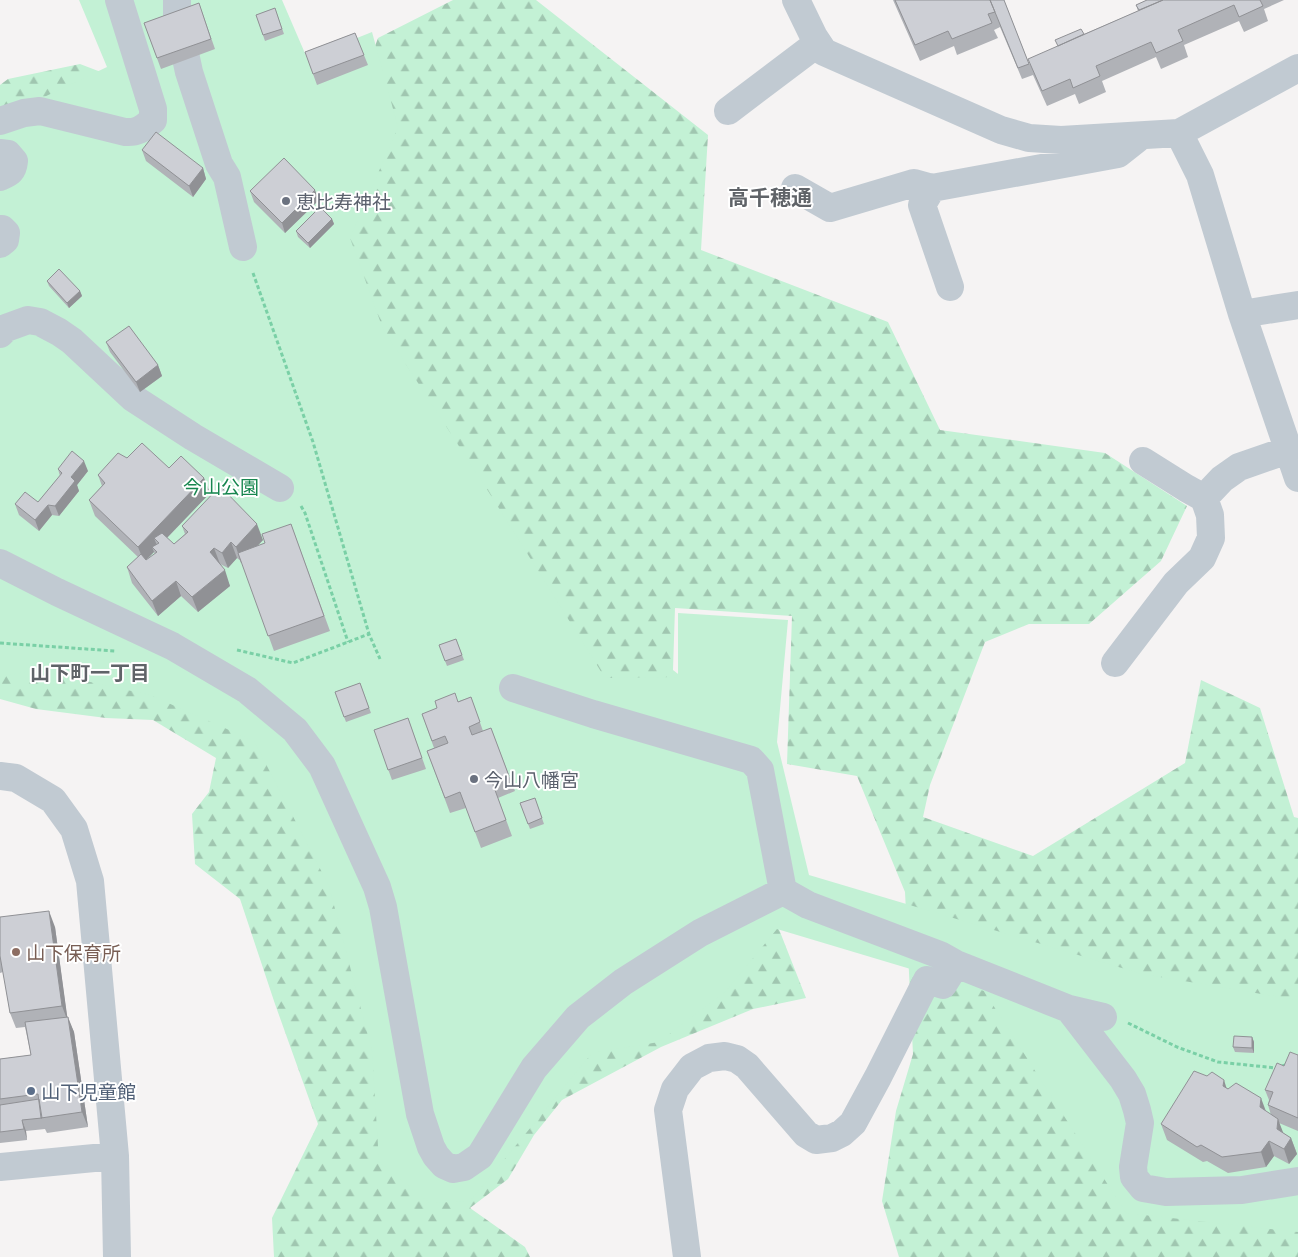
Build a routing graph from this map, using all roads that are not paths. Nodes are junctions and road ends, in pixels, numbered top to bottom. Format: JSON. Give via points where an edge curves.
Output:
{"nodes":[{"id":1,"x":119,"y":0,"type":"edge"},
{"id":2,"x":177,"y":0,"type":"edge"},
{"id":3,"x":796,"y":0,"type":"edge"},
{"id":4,"x":818,"y":43,"type":"junction"},
{"id":5,"x":1298,"y":68,"type":"edge"},
{"id":6,"x":728,"y":112,"type":"dead end"},
{"id":7,"x":0,"y":121,"type":"edge"},
{"id":8,"x":1179,"y":132,"type":"junction"},
{"id":9,"x":1142,"y":135,"type":"junction"},
{"id":10,"x":0,"y":153,"type":"edge"},
{"id":11,"x":0,"y":177,"type":"edge"},
{"id":12,"x":795,"y":188,"type":"dead end"},
{"id":13,"x":932,"y":188,"type":"junction"},
{"id":14,"x":0,"y":229,"type":"edge"},
{"id":15,"x":0,"y":244,"type":"edge"},
{"id":16,"x":243,"y":247,"type":"road end"},
{"id":17,"x":950,"y":287,"type":"dead end"},
{"id":18,"x":1298,"y":305,"type":"edge"},
{"id":19,"x":1242,"y":314,"type":"junction"},
{"id":20,"x":0,"y":334,"type":"edge"},
{"id":21,"x":1288,"y":450,"type":"junction"},
{"id":22,"x":1143,"y":461,"type":"dead end"},
{"id":23,"x":1298,"y":478,"type":"edge"},
{"id":24,"x":280,"y":488,"type":"road end"},
{"id":25,"x":1204,"y":498,"type":"junction"},
{"id":26,"x":0,"y":563,"type":"edge"},
{"id":27,"x":1115,"y":662,"type":"dead end"},
{"id":28,"x":513,"y":688,"type":"dead end"},
{"id":29,"x":0,"y":776,"type":"edge"},
{"id":30,"x":783,"y":891,"type":"junction"},
{"id":31,"x":944,"y":958,"type":"junction"},
{"id":32,"x":1069,"y":1009,"type":"junction"},
{"id":33,"x":1104,"y":1017,"type":"road end"},
{"id":34,"x":114,"y":1156,"type":"junction"},
{"id":35,"x":0,"y":1167,"type":"edge"},
{"id":36,"x":1298,"y":1181,"type":"edge"},
{"id":37,"x":117,"y":1257,"type":"edge"},
{"id":38,"x":687,"y":1257,"type":"edge"}],
"edges":[{"from":1,"to":7,"type":"street","via":[[153,109],[153,120],[134,132],[40,111]]},
{"from":2,"to":16,"type":"street","via":[[177,16],[189,72],[219,164],[227,178]]},
{"from":3,"to":4,"type":"street"},
{"from":4,"to":6,"type":"street"},
{"from":4,"to":9,"type":"street","via":[[824,52],[1001,130],[1029,138],[1061,140]]},
{"from":5,"to":8,"type":"street"},
{"from":8,"to":9,"type":"street"},
{"from":8,"to":19,"type":"street","via":[[1200,175]]},
{"from":9,"to":13,"type":"street","via":[[1118,154]]},
{"from":10,"to":11,"type":"street","via":[[8,154],[14,161],[9,174]]},
{"from":12,"to":13,"type":"street","via":[[830,208],[914,183]]},
{"from":13,"to":17,"type":"street","via":[[922,204]]},
{"from":14,"to":15,"type":"street","via":[[6,233]]},
{"from":18,"to":19,"type":"street"},
{"from":19,"to":21,"type":"street"},
{"from":20,"to":24,"type":"street","via":[[6,328],[28,320],[60,332],[133,398]]},
{"from":21,"to":23,"type":"street"},
{"from":21,"to":25,"type":"street","via":[[1240,466]]},
{"from":22,"to":25,"type":"street"},
{"from":25,"to":27,"type":"street","via":[[1210,514],[1211,538],[1202,558],[1176,582]]},
{"from":26,"to":30,"type":"street","via":[[172,646],[247,690],[295,730],[322,766],[377,887],[420,1114],[436,1156],[452,1169],[464,1167],[480,1156],[534,1068],[578,1017],[623,982],[700,932]]},
{"from":28,"to":30,"type":"street","via":[[751,760],[760,770]]},
{"from":29,"to":34,"type":"street","via":[[16,778],[53,800],[74,829],[90,881]]},
{"from":30,"to":31,"type":"street","via":[[808,905]]},
{"from":31,"to":32,"type":"street"},
{"from":31,"to":38,"type":"street","via":[[943,985],[927,980],[852,1124],[832,1138],[816,1140],[806,1134],[747,1066],[737,1060],[724,1056],[709,1058],[692,1067],[675,1089],[668,1110]]},
{"from":32,"to":33,"type":"street"},
{"from":32,"to":36,"type":"street","via":[[1132,1094],[1140,1124],[1134,1177],[1143,1188],[1166,1192],[1242,1190]]},
{"from":34,"to":35,"type":"street"},
{"from":34,"to":37,"type":"street"}]}
